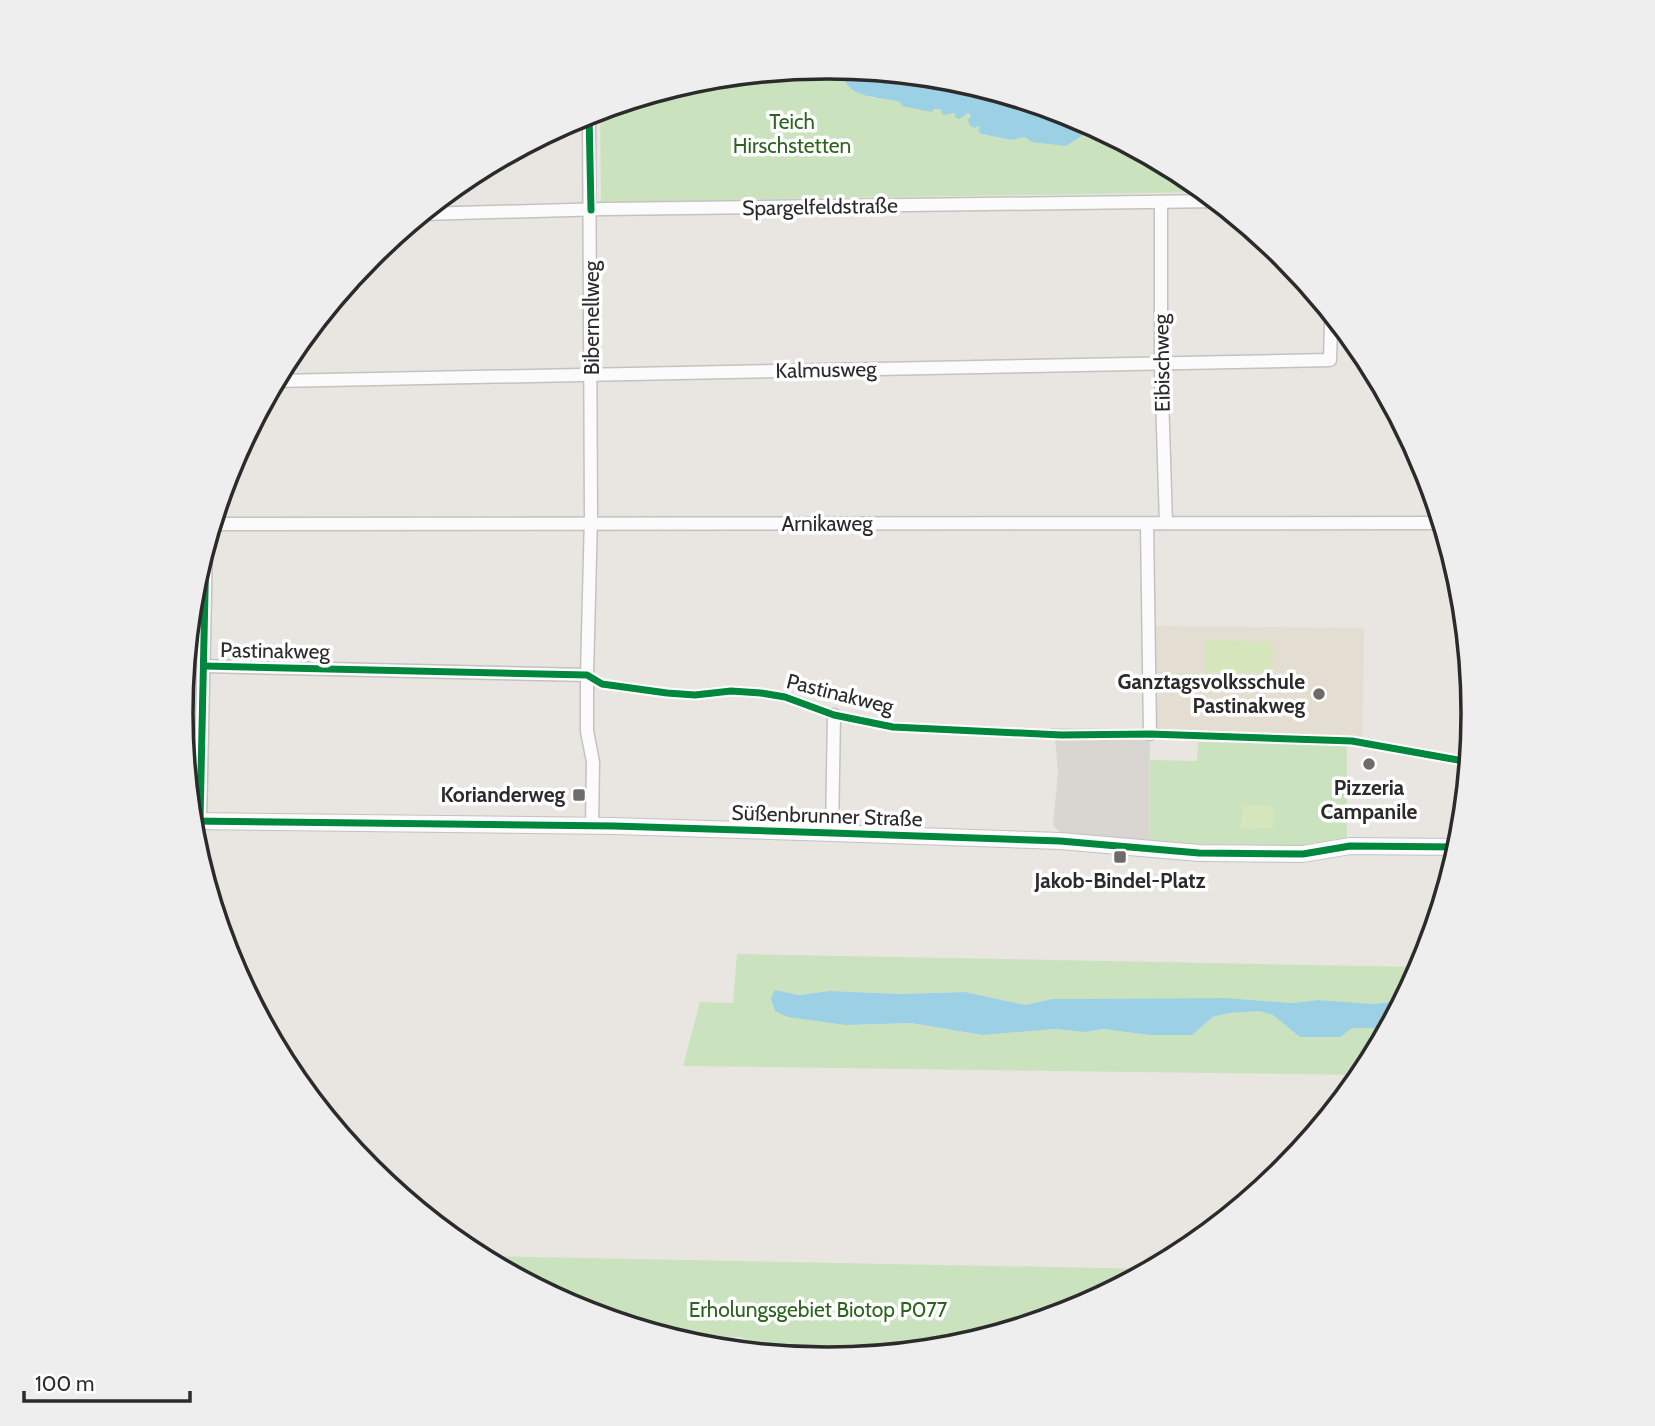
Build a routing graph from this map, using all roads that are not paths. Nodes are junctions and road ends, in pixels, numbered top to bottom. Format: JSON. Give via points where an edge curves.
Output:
{"nodes":[{"id":1,"x":589,"y":125,"type":"edge"},
{"id":2,"x":1202,"y":202,"type":"edge"},
{"id":3,"x":1161,"y":203,"type":"junction"},
{"id":4,"x":592,"y":210,"type":"junction"},
{"id":5,"x":436,"y":214,"type":"edge"},
{"id":6,"x":1331,"y":327,"type":"edge"},
{"id":7,"x":1161,"y":364,"type":"junction"},
{"id":8,"x":592,"y":373,"type":"junction"},
{"id":9,"x":288,"y":380,"type":"edge"},
{"id":10,"x":1166,"y":523,"type":"junction"},
{"id":11,"x":1432,"y":523,"type":"edge"},
{"id":12,"x":222,"y":524,"type":"edge"},
{"id":13,"x":591,"y":524,"type":"junction"},
{"id":14,"x":1147,"y":524,"type":"junction"},
{"id":15,"x":205,"y":588,"type":"edge"},
{"id":16,"x":204,"y":666,"type":"junction"},
{"id":17,"x":586,"y":676,"type":"junction"},
{"id":18,"x":834,"y":715,"type":"dead end"},
{"id":19,"x":1150,"y":734,"type":"dead end"},
{"id":20,"x":199,"y":793,"type":"edge"},
{"id":21,"x":203,"y":821,"type":"edge"},
{"id":22,"x":592,"y":826,"type":"junction"},
{"id":23,"x":832,"y":833,"type":"junction"},
{"id":24,"x":1448,"y":847,"type":"edge"}],
"edges":[{"from":1,"to":4,"type":"street","name":"Bibernellweg"},
{"from":2,"to":3,"type":"street","name":"Spargelfeldstraße"},
{"from":3,"to":4,"type":"street","name":"Spargelfeldstraße"},
{"from":3,"to":7,"type":"street","name":"Eibischweg"},
{"from":4,"to":5,"type":"street","name":"Spargelfeldstraße"},
{"from":4,"to":8,"type":"street","name":"Bibernellweg"},
{"from":6,"to":7,"type":"street","name":"Kalmusweg","via":[[1330,360]]},
{"from":7,"to":8,"type":"street","name":"Kalmusweg"},
{"from":7,"to":10,"type":"street","name":"Eibischweg"},
{"from":8,"to":9,"type":"street","name":"Kalmusweg"},
{"from":8,"to":13,"type":"street","name":"Bibernellweg"},
{"from":10,"to":11,"type":"street","name":"Arnikaweg"},
{"from":10,"to":14,"type":"street","name":"Arnikaweg"},
{"from":12,"to":13,"type":"street","name":"Arnikaweg"},
{"from":13,"to":14,"type":"street","name":"Arnikaweg"},
{"from":13,"to":17,"type":"street"},
{"from":14,"to":19,"type":"street"},
{"from":15,"to":16,"type":"street"},
{"from":16,"to":17,"type":"street","name":"Pastinakweg"},
{"from":16,"to":20,"type":"street"},
{"from":17,"to":22,"type":"street","via":[[593,762]]},
{"from":18,"to":23,"type":"street"},
{"from":21,"to":22,"type":"street","name":"Süßenbrunner Straße"},
{"from":22,"to":23,"type":"street","name":"Süßenbrunner Straße"},
{"from":23,"to":24,"type":"street","name":"Süßenbrunner Straße","via":[[1064,841],[1199,853],[1303,855],[1350,846]]}]}
